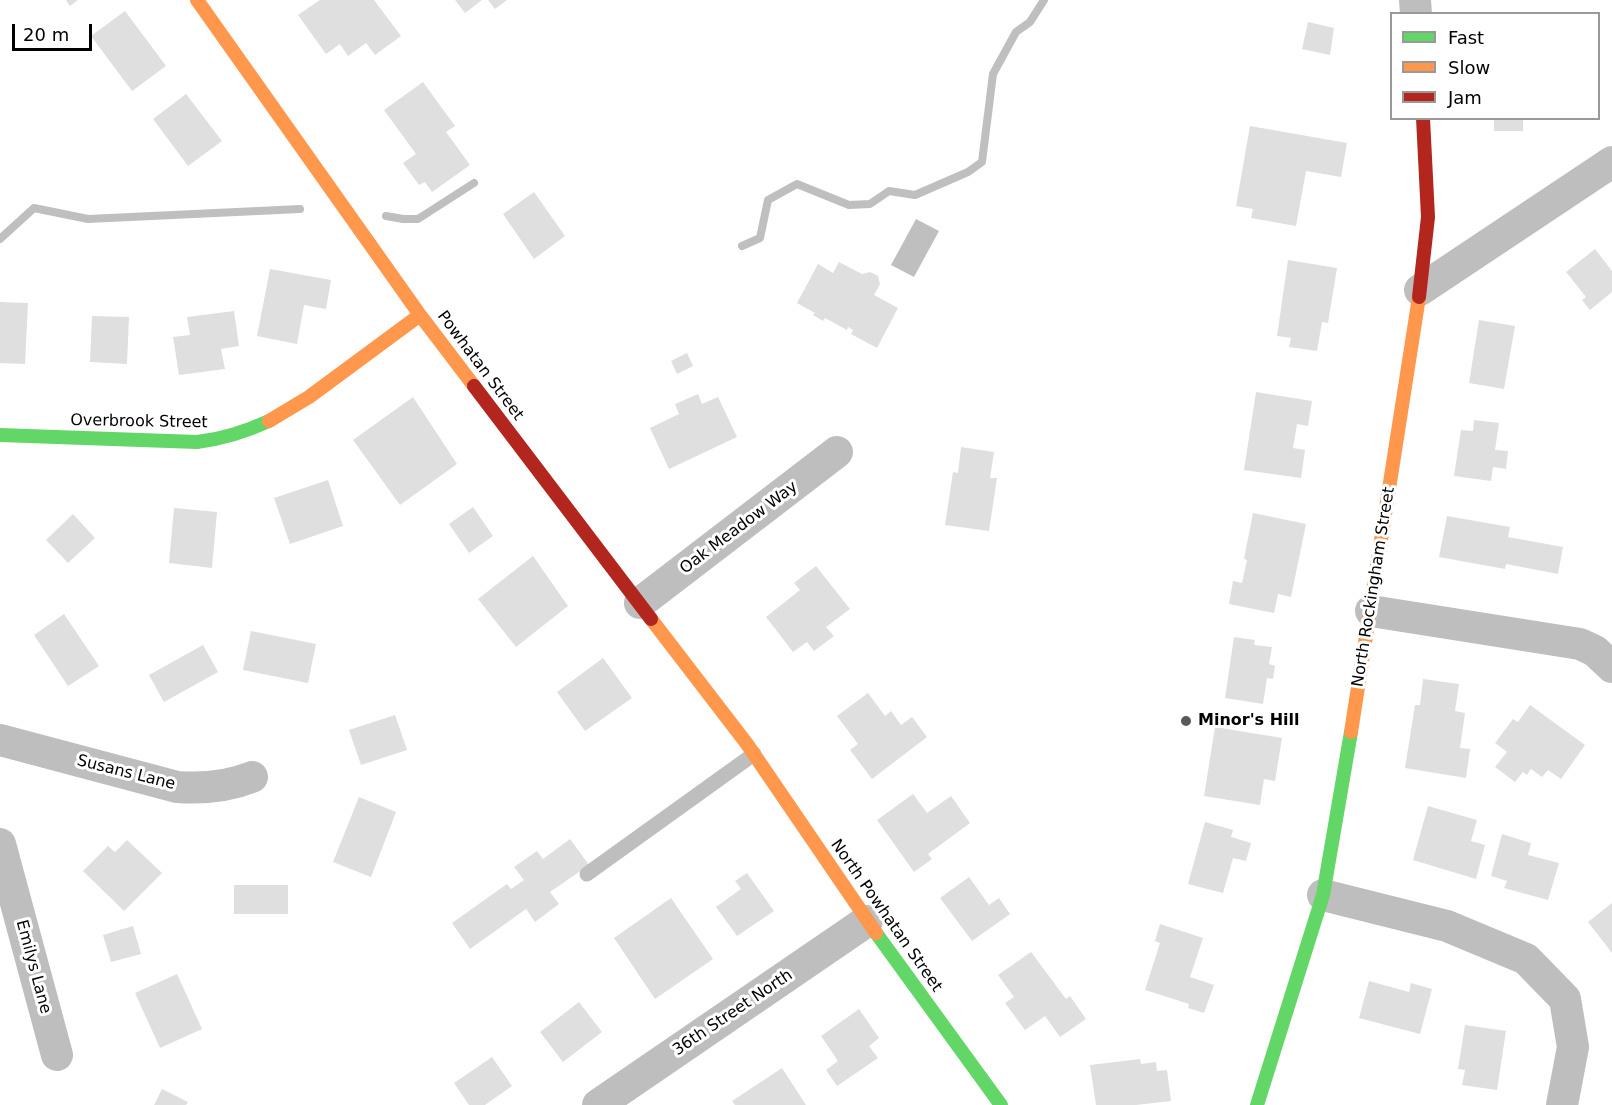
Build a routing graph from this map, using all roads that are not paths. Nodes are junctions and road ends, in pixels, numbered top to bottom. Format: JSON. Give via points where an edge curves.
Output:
{"nodes":[{"id":1,"x":197,"y":0,"type":"edge"},
{"id":2,"x":1423,"y":120,"type":"edge"},
{"id":3,"x":1612,"y":162,"type":"edge"},
{"id":4,"x":1420,"y":290,"type":"junction"},
{"id":5,"x":420,"y":315,"type":"junction"},
{"id":6,"x":0,"y":435,"type":"edge"},
{"id":7,"x":837,"y":452,"type":"dead end"},
{"id":8,"x":640,"y":603,"type":"junction"},
{"id":9,"x":1371,"y":611,"type":"junction"},
{"id":10,"x":1612,"y":667,"type":"edge"},
{"id":11,"x":0,"y":740,"type":"edge"},
{"id":12,"x":751,"y":749,"type":"junction"},
{"id":13,"x":252,"y":777,"type":"dead end"},
{"id":14,"x":0,"y":844,"type":"edge"},
{"id":15,"x":587,"y":874,"type":"dead end"},
{"id":16,"x":1323,"y":895,"type":"junction"},
{"id":17,"x":867,"y":921,"type":"junction"},
{"id":18,"x":57,"y":1055,"type":"dead end"},
{"id":19,"x":598,"y":1105,"type":"edge"},
{"id":20,"x":1001,"y":1105,"type":"edge"},
{"id":21,"x":1257,"y":1105,"type":"edge"},
{"id":22,"x":1562,"y":1105,"type":"edge"}],
"edges":[{"from":1,"to":5,"type":"street","name":"Powhatan Street"},
{"from":2,"to":4,"type":"street","name":"North Rockingham Street","via":[[1428,218]]},
{"from":3,"to":4,"type":"street"},
{"from":4,"to":9,"type":"street","name":"North Rockingham Street"},
{"from":5,"to":6,"type":"street","name":"Overbrook Street","via":[[309,397],[244,432],[197,442]]},
{"from":5,"to":8,"type":"street","name":"Powhatan Street"},
{"from":7,"to":8,"type":"street","name":"Oak Meadow Way"},
{"from":8,"to":12,"type":"street","name":"Powhatan Street"},
{"from":9,"to":10,"type":"street","via":[[1580,644],[1595,651]]},
{"from":9,"to":16,"type":"street","name":"North Rockingham Street"},
{"from":11,"to":13,"type":"street","name":"Susans Lane","via":[[177,788],[205,789]]},
{"from":12,"to":15,"type":"lane"},
{"from":12,"to":17,"type":"street","name":"North Powhatan Street"},
{"from":14,"to":18,"type":"street","name":"Emilys Lane"},
{"from":16,"to":21,"type":"street","name":"North Rockingham Street"},
{"from":16,"to":22,"type":"street","via":[[1447,926],[1526,959],[1565,999],[1573,1047]]},
{"from":17,"to":19,"type":"street","name":"36th Street North"},
{"from":17,"to":20,"type":"street","name":"North Powhatan Street"}]}
